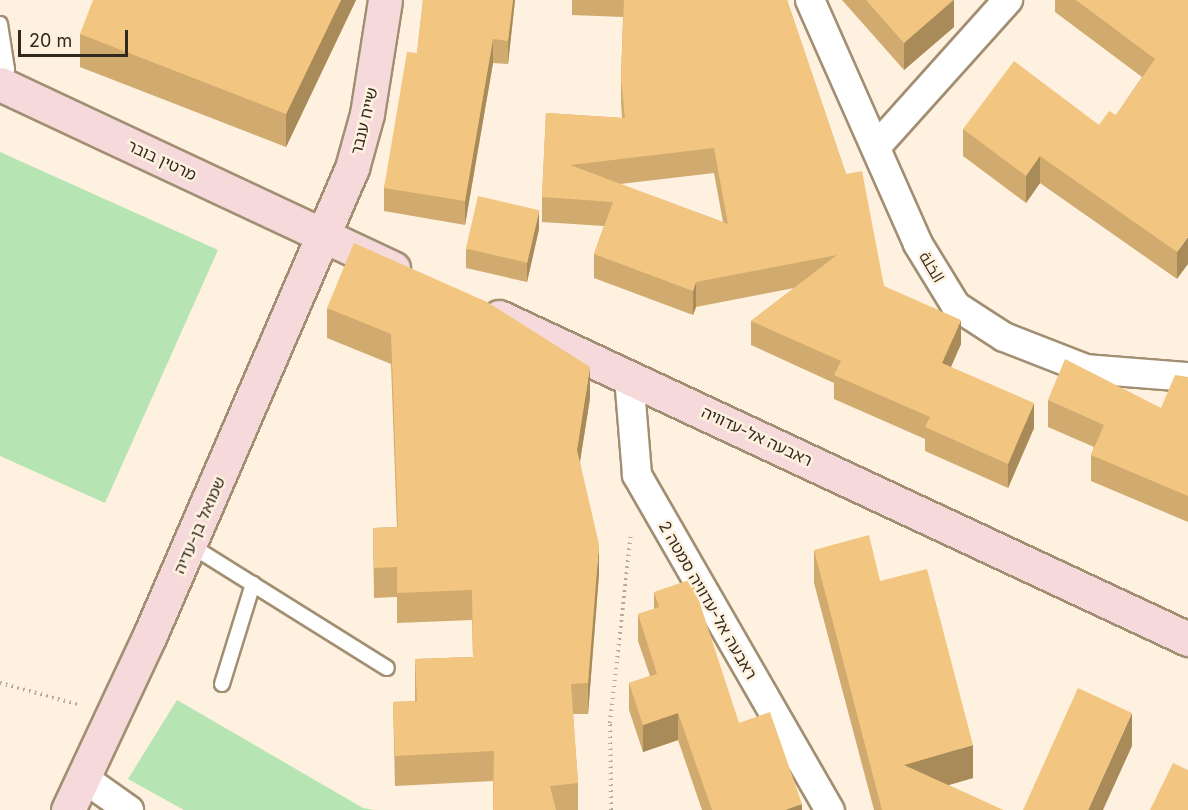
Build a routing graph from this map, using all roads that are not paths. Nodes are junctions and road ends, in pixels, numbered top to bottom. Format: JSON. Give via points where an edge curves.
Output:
{"nodes":[{"id":1,"x":385,"y":0,"type":"edge"},
{"id":2,"x":810,"y":0,"type":"edge"},
{"id":3,"x":1008,"y":0,"type":"edge"},
{"id":4,"x":0,"y":24,"type":"edge"},
{"id":5,"x":0,"y":72,"type":"edge"},
{"id":6,"x":0,"y":84,"type":"edge"},
{"id":7,"x":876,"y":147,"type":"junction"},
{"id":8,"x":324,"y":237,"type":"junction"},
{"id":9,"x":422,"y":282,"type":"edge"},
{"id":10,"x":466,"y":302,"type":"edge"},
{"id":11,"x":629,"y":377,"type":"junction"},
{"id":12,"x":1188,"y":377,"type":"edge"},
{"id":13,"x":190,"y":545,"type":"junction"},
{"id":14,"x":253,"y":584,"type":"junction"},
{"id":15,"x":1188,"y":639,"type":"edge"},
{"id":16,"x":387,"y":668,"type":"dead end"},
{"id":17,"x":222,"y":684,"type":"dead end"},
{"id":18,"x":85,"y":779,"type":"junction"},
{"id":19,"x":68,"y":810,"type":"edge"},
{"id":20,"x":129,"y":810,"type":"edge"},
{"id":21,"x":830,"y":810,"type":"edge"}],
"edges":[{"from":1,"to":8,"type":"street","name":"שייח ענבר","via":[[367,114]]},
{"from":2,"to":7,"type":"street","name":"الخلة"},
{"from":3,"to":7,"type":"street"},
{"from":4,"to":5,"type":"lane","via":[[7,69]]},
{"from":6,"to":8,"type":"street","name":"מרטין בובר"},
{"from":7,"to":12,"type":"street","name":"الخلة","via":[[918,244],[956,306],[1005,337],[1086,369]]},
{"from":8,"to":9,"type":"street"},
{"from":8,"to":13,"type":"street","name":"שמואל בן-עדיה"},
{"from":10,"to":11,"type":"street","name":"ראבעה אל-עדוויה"},
{"from":11,"to":15,"type":"street","name":"ראבעה אל-עדוויה"},
{"from":11,"to":21,"type":"street","name":"ראבעה אל-עדוויה סמטה 2","via":[[637,475]]},
{"from":13,"to":14,"type":"lane"},
{"from":13,"to":18,"type":"street","name":"שמואל בן-עדיה"},
{"from":14,"to":16,"type":"lane"},
{"from":14,"to":17,"type":"lane"},
{"from":18,"to":19,"type":"street","name":"שמואל בן-עדיה"},
{"from":18,"to":20,"type":"street"}]}
